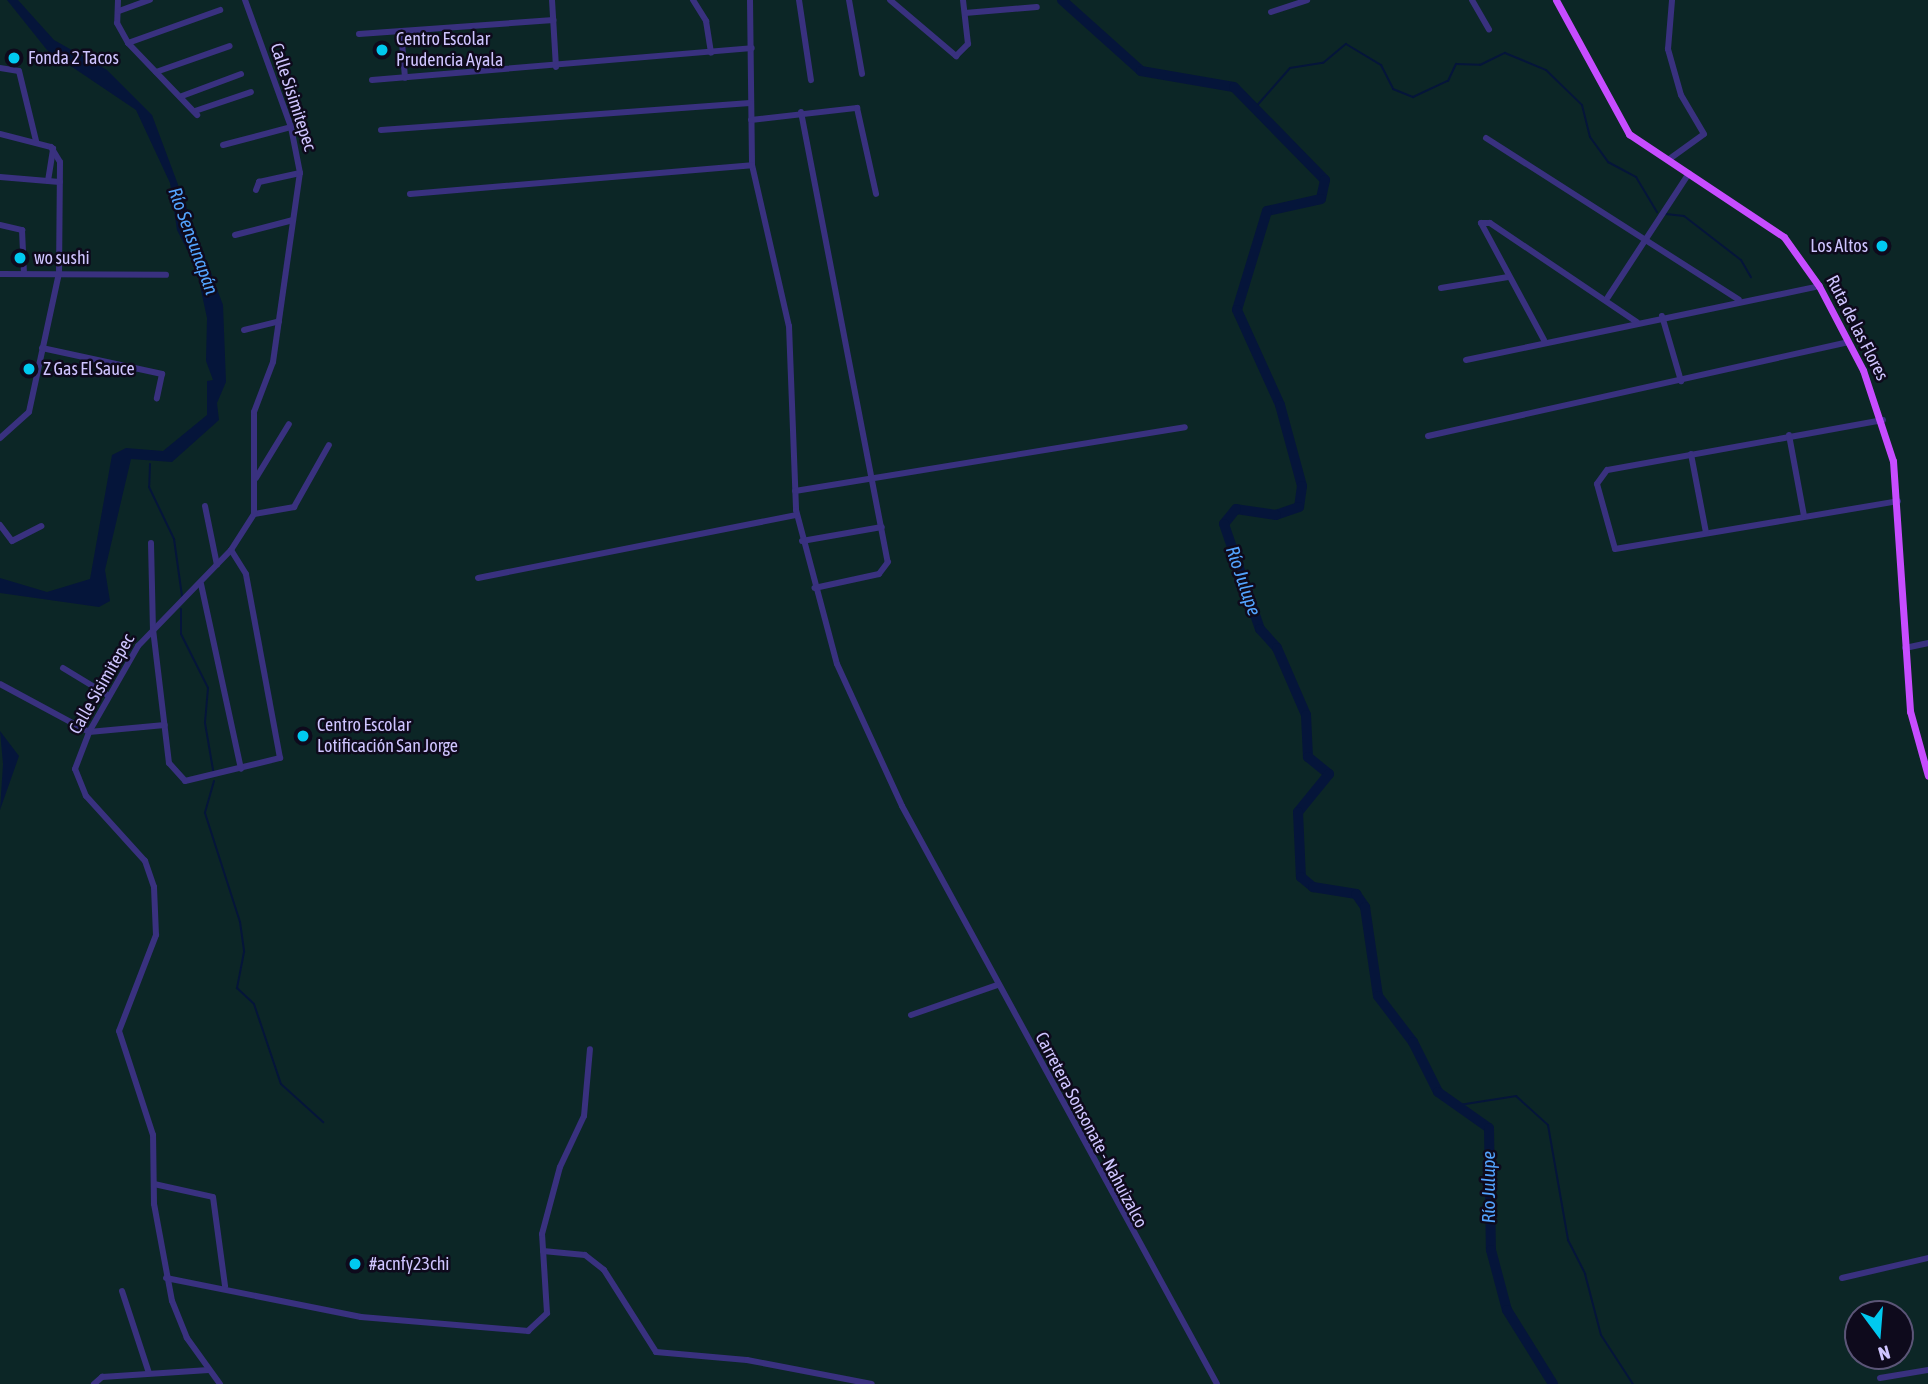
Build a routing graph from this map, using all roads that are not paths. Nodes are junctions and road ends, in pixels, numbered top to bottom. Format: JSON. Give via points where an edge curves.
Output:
{"nodes":[{"id":1,"x":118,"y":0,"type":"edge"},
{"id":2,"x":150,"y":0,"type":"edge"},
{"id":3,"x":245,"y":0,"type":"edge"},
{"id":4,"x":552,"y":0,"type":"edge"},
{"id":5,"x":693,"y":0,"type":"edge"},
{"id":6,"x":750,"y":0,"type":"edge"},
{"id":7,"x":799,"y":0,"type":"edge"},
{"id":8,"x":849,"y":0,"type":"edge"},
{"id":9,"x":890,"y":0,"type":"edge"},
{"id":10,"x":963,"y":0,"type":"edge"},
{"id":11,"x":1307,"y":0,"type":"edge"},
{"id":12,"x":1472,"y":0,"type":"edge"},
{"id":13,"x":1556,"y":0,"type":"edge"},
{"id":14,"x":1672,"y":0,"type":"edge"},
{"id":15,"x":1037,"y":8,"type":"dead end"},
{"id":16,"x":220,"y":10,"type":"dead end"},
{"id":17,"x":119,"y":11,"type":"junction"},
{"id":18,"x":1271,"y":12,"type":"dead end"},
{"id":19,"x":965,"y":13,"type":"junction"},
{"id":20,"x":554,"y":20,"type":"junction"},
{"id":21,"x":1489,"y":29,"type":"dead end"},
{"id":22,"x":401,"y":31,"type":"junction"},
{"id":23,"x":359,"y":34,"type":"dead end"},
{"id":24,"x":128,"y":43,"type":"junction"},
{"id":25,"x":230,"y":46,"type":"dead end"},
{"id":26,"x":752,"y":48,"type":"junction"},
{"id":27,"x":711,"y":53,"type":"junction"},
{"id":28,"x":556,"y":67,"type":"junction"},
{"id":29,"x":0,"y":68,"type":"edge"},
{"id":30,"x":156,"y":72,"type":"junction"},
{"id":31,"x":241,"y":74,"type":"dead end"},
{"id":32,"x":862,"y":74,"type":"dead end"},
{"id":33,"x":405,"y":78,"type":"junction"},
{"id":34,"x":372,"y":80,"type":"dead end"},
{"id":35,"x":811,"y":80,"type":"dead end"},
{"id":36,"x":251,"y":92,"type":"dead end"},
{"id":37,"x":182,"y":96,"type":"junction"},
{"id":38,"x":750,"y":103,"type":"junction"},
{"id":39,"x":801,"y":113,"type":"junction"},
{"id":40,"x":751,"y":120,"type":"junction"},
{"id":41,"x":291,"y":127,"type":"junction"},
{"id":42,"x":381,"y":130,"type":"dead end"},
{"id":43,"x":0,"y":134,"type":"edge"},
{"id":44,"x":1486,"y":138,"type":"dead end"},
{"id":45,"x":36,"y":141,"type":"junction"},
{"id":46,"x":223,"y":145,"type":"dead end"},
{"id":47,"x":52,"y":148,"type":"junction"},
{"id":48,"x":1668,"y":160,"type":"junction"},
{"id":49,"x":752,"y":165,"type":"junction"},
{"id":50,"x":300,"y":173,"type":"junction"},
{"id":51,"x":1689,"y":173,"type":"junction"},
{"id":52,"x":0,"y":177,"type":"edge"},
{"id":53,"x":48,"y":181,"type":"junction"},
{"id":54,"x":60,"y":181,"type":"junction"},
{"id":55,"x":256,"y":190,"type":"dead end"},
{"id":56,"x":410,"y":194,"type":"dead end"},
{"id":57,"x":876,"y":194,"type":"dead end"},
{"id":58,"x":293,"y":220,"type":"junction"},
{"id":59,"x":0,"y":225,"type":"edge"},
{"id":60,"x":235,"y":235,"type":"dead end"},
{"id":61,"x":1644,"y":238,"type":"junction"},
{"id":62,"x":59,"y":273,"type":"junction"},
{"id":63,"x":0,"y":274,"type":"edge"},
{"id":64,"x":24,"y":274,"type":"junction"},
{"id":65,"x":166,"y":275,"type":"dead end"},
{"id":66,"x":1508,"y":277,"type":"junction"},
{"id":67,"x":1819,"y":286,"type":"junction"},
{"id":68,"x":1441,"y":288,"type":"dead end"},
{"id":69,"x":1608,"y":298,"type":"junction"},
{"id":70,"x":1739,"y":300,"type":"junction"},
{"id":71,"x":1662,"y":316,"type":"junction"},
{"id":72,"x":279,"y":321,"type":"junction"},
{"id":73,"x":1637,"y":322,"type":"junction"},
{"id":74,"x":244,"y":330,"type":"dead end"},
{"id":75,"x":1544,"y":340,"type":"junction"},
{"id":76,"x":1849,"y":342,"type":"junction"},
{"id":77,"x":43,"y":348,"type":"junction"},
{"id":78,"x":1466,"y":360,"type":"dead end"},
{"id":79,"x":1681,"y":381,"type":"junction"},
{"id":80,"x":157,"y":398,"type":"dead end"},
{"id":81,"x":1883,"y":420,"type":"junction"},
{"id":82,"x":289,"y":424,"type":"dead end"},
{"id":83,"x":1185,"y":427,"type":"dead end"},
{"id":84,"x":1789,"y":435,"type":"junction"},
{"id":85,"x":1428,"y":436,"type":"dead end"},
{"id":86,"x":0,"y":438,"type":"edge"},
{"id":87,"x":330,"y":445,"type":"dead end"},
{"id":88,"x":1691,"y":454,"type":"junction"},
{"id":89,"x":256,"y":478,"type":"junction"},
{"id":90,"x":872,"y":479,"type":"junction"},
{"id":91,"x":795,"y":491,"type":"junction"},
{"id":92,"x":1898,"y":501,"type":"junction"},
{"id":93,"x":205,"y":506,"type":"dead end"},
{"id":94,"x":254,"y":514,"type":"junction"},
{"id":95,"x":797,"y":515,"type":"junction"},
{"id":96,"x":1804,"y":516,"type":"junction"},
{"id":97,"x":0,"y":525,"type":"edge"},
{"id":98,"x":41,"y":526,"type":"dead end"},
{"id":99,"x":882,"y":527,"type":"junction"},
{"id":100,"x":1706,"y":533,"type":"junction"},
{"id":101,"x":802,"y":541,"type":"junction"},
{"id":102,"x":151,"y":544,"type":"dead end"},
{"id":103,"x":231,"y":550,"type":"junction"},
{"id":104,"x":217,"y":565,"type":"junction"},
{"id":105,"x":478,"y":578,"type":"dead end"},
{"id":106,"x":201,"y":584,"type":"junction"},
{"id":107,"x":814,"y":588,"type":"junction"},
{"id":108,"x":153,"y":629,"type":"junction"},
{"id":109,"x":1928,"y":642,"type":"edge"},
{"id":110,"x":1905,"y":648,"type":"junction"},
{"id":111,"x":63,"y":668,"type":"dead end"},
{"id":112,"x":0,"y":684,"type":"edge"},
{"id":113,"x":109,"y":696,"type":"junction"},
{"id":114,"x":165,"y":725,"type":"junction"},
{"id":115,"x":89,"y":732,"type":"junction"},
{"id":116,"x":241,"y":769,"type":"junction"},
{"id":117,"x":1928,"y":776,"type":"edge"},
{"id":118,"x":997,"y":985,"type":"junction"},
{"id":119,"x":911,"y":1015,"type":"dead end"},
{"id":120,"x":590,"y":1049,"type":"dead end"},
{"id":121,"x":154,"y":1184,"type":"junction"},
{"id":122,"x":542,"y":1251,"type":"junction"},
{"id":123,"x":1928,"y":1258,"type":"edge"},
{"id":124,"x":166,"y":1278,"type":"junction"},
{"id":125,"x":1842,"y":1279,"type":"dead end"},
{"id":126,"x":225,"y":1286,"type":"junction"},
{"id":127,"x":122,"y":1291,"type":"dead end"},
{"id":128,"x":209,"y":1370,"type":"junction"},
{"id":129,"x":1928,"y":1370,"type":"edge"},
{"id":130,"x":149,"y":1373,"type":"junction"},
{"id":131,"x":1880,"y":1378,"type":"dead end"},
{"id":132,"x":94,"y":1384,"type":"edge"},
{"id":133,"x":220,"y":1384,"type":"edge"},
{"id":134,"x":872,"y":1384,"type":"edge"},
{"id":135,"x":1217,"y":1384,"type":"edge"}],
"edges":[{"from":1,"to":17,"type":"street"},
{"from":2,"to":17,"type":"street"},
{"from":3,"to":41,"type":"street","name":"Calle Sisimitepec"},
{"from":4,"to":20,"type":"street"},
{"from":5,"to":27,"type":"street","via":[[706,21]]},
{"from":6,"to":26,"type":"street","name":"Carretera Sonsonate - Nahuizalco"},
{"from":7,"to":35,"type":"street"},
{"from":8,"to":32,"type":"street"},
{"from":9,"to":19,"type":"street","via":[[956,56],[967,50]]},
{"from":10,"to":19,"type":"street"},
{"from":11,"to":18,"type":"street"},
{"from":12,"to":21,"type":"street"},
{"from":13,"to":48,"type":"main road","name":"Ruta de las Flores","via":[[1624,127]]},
{"from":14,"to":48,"type":"street","via":[[1668,49],[1681,95],[1704,134]]},
{"from":15,"to":19,"type":"street"},
{"from":16,"to":24,"type":"street"},
{"from":17,"to":24,"type":"street","via":[[117,23]]},
{"from":20,"to":22,"type":"street"},
{"from":20,"to":28,"type":"street"},
{"from":22,"to":23,"type":"street"},
{"from":22,"to":33,"type":"street"},
{"from":24,"to":30,"type":"street"},
{"from":25,"to":30,"type":"street"},
{"from":26,"to":27,"type":"street"},
{"from":26,"to":38,"type":"street","name":"Carretera Sonsonate - Nahuizalco"},
{"from":27,"to":28,"type":"street"},
{"from":28,"to":33,"type":"street"},
{"from":29,"to":45,"type":"street","via":[[16,67]]},
{"from":30,"to":37,"type":"street"},
{"from":31,"to":37,"type":"street"},
{"from":33,"to":34,"type":"street"},
{"from":36,"to":37,"type":"street","via":[[196,113]]},
{"from":38,"to":40,"type":"street","name":"Carretera Sonsonate - Nahuizalco"},
{"from":38,"to":42,"type":"street"},
{"from":39,"to":40,"type":"street"},
{"from":39,"to":57,"type":"street","via":[[857,108]]},
{"from":39,"to":90,"type":"street"},
{"from":40,"to":49,"type":"street","name":"Carretera Sonsonate - Nahuizalco"},
{"from":41,"to":46,"type":"street"},
{"from":41,"to":50,"type":"street","name":"Calle Sisimitepec"},
{"from":43,"to":45,"type":"street"},
{"from":44,"to":61,"type":"street"},
{"from":45,"to":47,"type":"street"},
{"from":47,"to":53,"type":"street"},
{"from":47,"to":54,"type":"street"},
{"from":48,"to":51,"type":"main road","name":"Ruta de las Flores"},
{"from":49,"to":56,"type":"street"},
{"from":49,"to":91,"type":"street","name":"Carretera Sonsonate - Nahuizalco","via":[[789,326]]},
{"from":50,"to":55,"type":"street","via":[[265,180]]},
{"from":50,"to":58,"type":"street","name":"Calle Sisimitepec"},
{"from":51,"to":61,"type":"street"},
{"from":51,"to":67,"type":"main road","name":"Ruta de las Flores","via":[[1784,237]]},
{"from":52,"to":53,"type":"street"},
{"from":53,"to":54,"type":"street"},
{"from":54,"to":62,"type":"street"},
{"from":58,"to":60,"type":"street"},
{"from":58,"to":72,"type":"street","name":"Calle Sisimitepec"},
{"from":59,"to":64,"type":"street","via":[[22,230]]},
{"from":61,"to":69,"type":"street"},
{"from":61,"to":70,"type":"street"},
{"from":62,"to":64,"type":"street"},
{"from":62,"to":65,"type":"street"},
{"from":62,"to":77,"type":"street"},
{"from":63,"to":64,"type":"street"},
{"from":66,"to":68,"type":"street"},
{"from":66,"to":69,"type":"street","via":[[1481,223],[1490,223]]},
{"from":66,"to":75,"type":"street"},
{"from":67,"to":70,"type":"street"},
{"from":67,"to":76,"type":"main road","name":"Ruta de las Flores"},
{"from":69,"to":73,"type":"street"},
{"from":70,"to":71,"type":"street"},
{"from":71,"to":73,"type":"street"},
{"from":71,"to":79,"type":"street"},
{"from":72,"to":74,"type":"street"},
{"from":72,"to":89,"type":"street","name":"Calle Sisimitepec","via":[[271,372],[254,412]]},
{"from":73,"to":75,"type":"street"},
{"from":75,"to":78,"type":"street"},
{"from":76,"to":79,"type":"street"},
{"from":76,"to":81,"type":"main road","name":"Ruta de las Flores"},
{"from":77,"to":80,"type":"street","via":[[162,374]]},
{"from":77,"to":86,"type":"street","via":[[26,418]]},
{"from":79,"to":85,"type":"street"},
{"from":81,"to":84,"type":"street"},
{"from":81,"to":92,"type":"main road","name":"Ruta de las Flores"},
{"from":82,"to":89,"type":"street"},
{"from":83,"to":90,"type":"street"},
{"from":84,"to":88,"type":"street"},
{"from":84,"to":96,"type":"street"},
{"from":87,"to":94,"type":"street","via":[[293,507]]},
{"from":88,"to":100,"type":"street"},
{"from":88,"to":100,"type":"street","via":[[1607,470],[1597,484],[1615,549]]},
{"from":89,"to":94,"type":"street","name":"Calle Sisimitepec"},
{"from":90,"to":91,"type":"street"},
{"from":90,"to":99,"type":"street"},
{"from":91,"to":95,"type":"street","name":"Carretera Sonsonate - Nahuizalco"},
{"from":92,"to":96,"type":"street"},
{"from":92,"to":110,"type":"main road","name":"Ruta de las Flores"},
{"from":93,"to":104,"type":"street"},
{"from":94,"to":103,"type":"street","name":"Calle Sisimitepec"},
{"from":95,"to":101,"type":"street","name":"Carretera Sonsonate - Nahuizalco"},
{"from":95,"to":105,"type":"street"},
{"from":96,"to":100,"type":"street"},
{"from":97,"to":98,"type":"street","via":[[12,541]]},
{"from":99,"to":101,"type":"street"},
{"from":99,"to":107,"type":"street","via":[[886,571]]},
{"from":101,"to":107,"type":"street","name":"Carretera Sonsonate - Nahuizalco"},
{"from":102,"to":108,"type":"street"},
{"from":103,"to":104,"type":"street","name":"Calle Sisimitepec"},
{"from":103,"to":116,"type":"street","via":[[246,573],[281,750],[274,761]]},
{"from":104,"to":106,"type":"street","name":"Calle Sisimitepec"},
{"from":106,"to":108,"type":"street","name":"Calle Sisimitepec"},
{"from":106,"to":116,"type":"street"},
{"from":107,"to":118,"type":"street","name":"Carretera Sonsonate - Nahuizalco","via":[[832,649],[874,748]]},
{"from":108,"to":113,"type":"street","name":"Calle Sisimitepec"},
{"from":108,"to":114,"type":"street"},
{"from":109,"to":110,"type":"street"},
{"from":110,"to":117,"type":"main road","name":"Ruta de las Flores","via":[[1914,734]]},
{"from":111,"to":113,"type":"street"},
{"from":112,"to":115,"type":"street"},
{"from":113,"to":115,"type":"street","name":"Calle Sisimitepec"},
{"from":114,"to":115,"type":"street"},
{"from":114,"to":116,"type":"street","via":[[177,779]]},
{"from":115,"to":121,"type":"street","name":"Calle Sisimitepec","via":[[77,759],[80,788],[145,861],[157,906],[156,935],[119,1031],[153,1135]]},
{"from":118,"to":119,"type":"street"},
{"from":118,"to":135,"type":"street","name":"Carretera Sonsonate - Nahuizalco"},
{"from":120,"to":122,"type":"street","via":[[584,1116],[547,1209]]},
{"from":121,"to":124,"type":"street","name":"Calle Sisimitepec"},
{"from":121,"to":126,"type":"street","via":[[213,1197]]},
{"from":122,"to":126,"type":"street","via":[[547,1313],[528,1331],[361,1317]]},
{"from":122,"to":134,"type":"street","via":[[576,1253],[604,1270],[656,1352],[747,1360]]},
{"from":123,"to":125,"type":"street"},
{"from":124,"to":126,"type":"street"},
{"from":124,"to":128,"type":"street","name":"Calle Sisimitepec","via":[[179,1322]]},
{"from":127,"to":130,"type":"street"},
{"from":128,"to":130,"type":"street"},
{"from":128,"to":133,"type":"street","name":"Calle Sisimitepec"},
{"from":129,"to":131,"type":"street"},
{"from":130,"to":132,"type":"street","via":[[102,1377]]}]}
